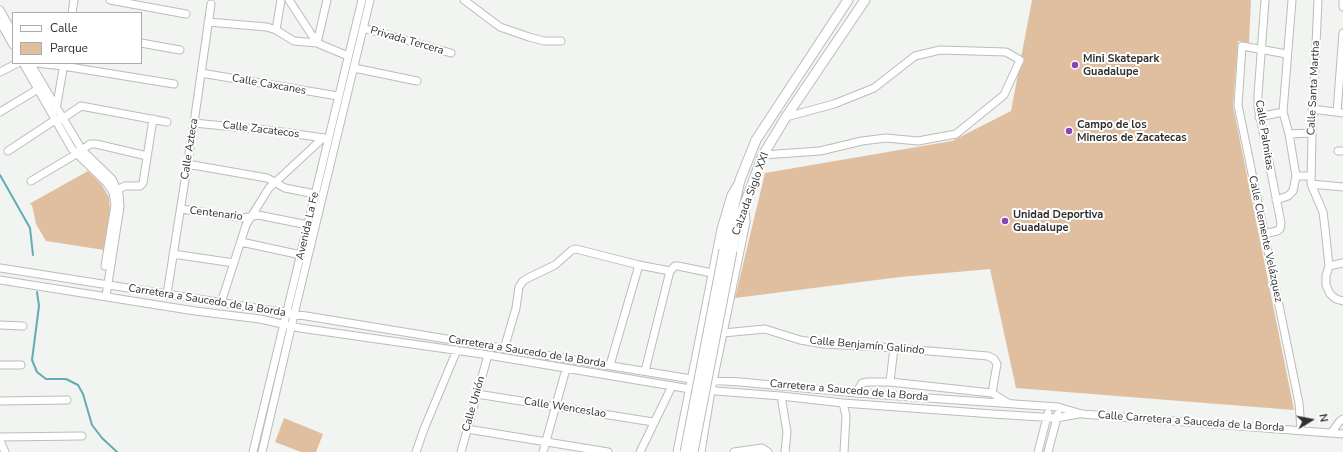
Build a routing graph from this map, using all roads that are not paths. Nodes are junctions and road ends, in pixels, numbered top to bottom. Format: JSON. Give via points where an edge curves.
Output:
{"nodes":[{"id":1,"x":74,"y":0,"type":"edge"},
{"id":2,"x":110,"y":0,"type":"edge"},
{"id":3,"x":281,"y":0,"type":"edge"},
{"id":4,"x":289,"y":0,"type":"edge"},
{"id":5,"x":327,"y":0,"type":"edge"},
{"id":6,"x":362,"y":0,"type":"edge"},
{"id":7,"x":370,"y":0,"type":"edge"},
{"id":8,"x":464,"y":0,"type":"edge"},
{"id":9,"x":848,"y":0,"type":"edge"},
{"id":10,"x":1265,"y":0,"type":"edge"},
{"id":11,"x":1292,"y":0,"type":"edge"},
{"id":12,"x":1318,"y":0,"type":"edge"},
{"id":13,"x":211,"y":4,"type":"dead end"},
{"id":14,"x":863,"y":4,"type":"edge"},
{"id":15,"x":0,"y":10,"type":"edge"},
{"id":16,"x":72,"y":12,"type":"edge"},
{"id":17,"x":186,"y":14,"type":"dead end"},
{"id":18,"x":0,"y":22,"type":"edge"},
{"id":19,"x":208,"y":22,"type":"junction"},
{"id":20,"x":363,"y":28,"type":"junction"},
{"id":21,"x":8,"y":29,"type":"edge"},
{"id":22,"x":276,"y":30,"type":"junction"},
{"id":23,"x":1343,"y":33,"type":"edge"},
{"id":24,"x":561,"y":41,"type":"dead end"},
{"id":25,"x":12,"y":42,"type":"edge"},
{"id":26,"x":142,"y":43,"type":"edge"},
{"id":27,"x":317,"y":43,"type":"junction"},
{"id":28,"x":180,"y":50,"type":"dead end"},
{"id":29,"x":1261,"y":50,"type":"junction"},
{"id":30,"x":451,"y":54,"type":"dead end"},
{"id":31,"x":1287,"y":54,"type":"junction"},
{"id":32,"x":348,"y":56,"type":"junction"},
{"id":33,"x":16,"y":64,"type":"edge"},
{"id":34,"x":24,"y":64,"type":"edge"},
{"id":35,"x":30,"y":64,"type":"edge"},
{"id":36,"x":63,"y":64,"type":"edge"},
{"id":37,"x":354,"y":68,"type":"junction"},
{"id":38,"x":0,"y":72,"type":"edge"},
{"id":39,"x":201,"y":73,"type":"junction"},
{"id":40,"x":417,"y":81,"type":"dead end"},
{"id":41,"x":174,"y":84,"type":"dead end"},
{"id":42,"x":42,"y":89,"type":"junction"},
{"id":43,"x":338,"y":96,"type":"junction"},
{"id":44,"x":57,"y":108,"type":"junction"},
{"id":45,"x":1312,"y":110,"type":"junction"},
{"id":46,"x":0,"y":112,"type":"edge"},
{"id":47,"x":1283,"y":112,"type":"junction"},
{"id":48,"x":1340,"y":113,"type":"edge"},
{"id":49,"x":786,"y":117,"type":"junction"},
{"id":50,"x":1259,"y":117,"type":"junction"},
{"id":51,"x":57,"y":119,"type":"junction"},
{"id":52,"x":152,"y":119,"type":"junction"},
{"id":53,"x":167,"y":122,"type":"dead end"},
{"id":54,"x":194,"y":122,"type":"junction"},
{"id":55,"x":1312,"y":133,"type":"junction"},
{"id":56,"x":1289,"y":134,"type":"junction"},
{"id":57,"x":325,"y":139,"type":"junction"},
{"id":58,"x":336,"y":146,"type":"junction"},
{"id":59,"x":8,"y":151,"type":"dead end"},
{"id":60,"x":80,"y":152,"type":"junction"},
{"id":61,"x":763,"y":155,"type":"junction"},
{"id":62,"x":147,"y":156,"type":"junction"},
{"id":63,"x":187,"y":164,"type":"junction"},
{"id":64,"x":1296,"y":176,"type":"junction"},
{"id":65,"x":1311,"y":176,"type":"junction"},
{"id":66,"x":740,"y":180,"type":"junction"},
{"id":67,"x":30,"y":181,"type":"dead end"},
{"id":68,"x":276,"y":182,"type":"junction"},
{"id":69,"x":1311,"y":184,"type":"junction"},
{"id":70,"x":1343,"y":187,"type":"edge"},
{"id":71,"x":115,"y":191,"type":"junction"},
{"id":72,"x":316,"y":194,"type":"junction"},
{"id":73,"x":1276,"y":200,"type":"junction"},
{"id":74,"x":745,"y":208,"type":"junction"},
{"id":75,"x":181,"y":209,"type":"junction"},
{"id":76,"x":251,"y":217,"type":"junction"},
{"id":77,"x":308,"y":225,"type":"junction"},
{"id":78,"x":1264,"y":234,"type":"junction"},
{"id":79,"x":241,"y":242,"type":"junction"},
{"id":80,"x":728,"y":250,"type":"junction"},
{"id":81,"x":173,"y":254,"type":"junction"},
{"id":82,"x":301,"y":255,"type":"junction"},
{"id":83,"x":234,"y":263,"type":"junction"},
{"id":84,"x":1343,"y":263,"type":"edge"},
{"id":85,"x":639,"y":265,"type":"junction"},
{"id":86,"x":1329,"y":266,"type":"junction"},
{"id":87,"x":0,"y":268,"type":"edge"},
{"id":88,"x":670,"y":271,"type":"junction"},
{"id":89,"x":712,"y":273,"type":"junction"},
{"id":90,"x":0,"y":280,"type":"edge"},
{"id":91,"x":105,"y":285,"type":"junction"},
{"id":92,"x":166,"y":294,"type":"junction"},
{"id":93,"x":103,"y":296,"type":"junction"},
{"id":94,"x":1343,"y":300,"type":"edge"},
{"id":95,"x":221,"y":303,"type":"junction"},
{"id":96,"x":287,"y":313,"type":"junction"},
{"id":97,"x":294,"y":314,"type":"junction"},
{"id":98,"x":284,"y":323,"type":"junction"},
{"id":99,"x":0,"y":325,"type":"edge"},
{"id":100,"x":23,"y":326,"type":"dead end"},
{"id":101,"x":292,"y":326,"type":"junction"},
{"id":102,"x":723,"y":332,"type":"junction"},
{"id":103,"x":697,"y":348,"type":"junction"},
{"id":104,"x":894,"y":348,"type":"junction"},
{"id":105,"x":504,"y":349,"type":"junction"},
{"id":106,"x":457,"y":350,"type":"junction"},
{"id":107,"x":488,"y":355,"type":"junction"},
{"id":108,"x":718,"y":356,"type":"junction"},
{"id":109,"x":21,"y":364,"type":"dead end"},
{"id":110,"x":0,"y":365,"type":"edge"},
{"id":111,"x":610,"y":366,"type":"junction"},
{"id":112,"x":566,"y":369,"type":"junction"},
{"id":113,"x":645,"y":371,"type":"junction"},
{"id":114,"x":691,"y":379,"type":"junction"},
{"id":115,"x":713,"y":381,"type":"junction"},
{"id":116,"x":890,"y":382,"type":"junction"},
{"id":117,"x":672,"y":386,"type":"junction"},
{"id":118,"x":690,"y":389,"type":"junction"},
{"id":119,"x":711,"y":391,"type":"junction"},
{"id":120,"x":856,"y":393,"type":"junction"},
{"id":121,"x":992,"y":393,"type":"junction"},
{"id":122,"x":477,"y":394,"type":"junction"},
{"id":123,"x":781,"y":396,"type":"junction"},
{"id":124,"x":67,"y":400,"type":"dead end"},
{"id":125,"x":0,"y":401,"type":"edge"},
{"id":126,"x":843,"y":403,"type":"junction"},
{"id":127,"x":1008,"y":404,"type":"junction"},
{"id":128,"x":556,"y":407,"type":"junction"},
{"id":129,"x":1048,"y":407,"type":"junction"},
{"id":130,"x":1058,"y":407,"type":"junction"},
{"id":131,"x":686,"y":409,"type":"junction"},
{"id":132,"x":708,"y":410,"type":"junction"},
{"id":133,"x":1082,"y":414,"type":"junction"},
{"id":134,"x":1047,"y":417,"type":"junction"},
{"id":135,"x":1057,"y":418,"type":"junction"},
{"id":136,"x":1343,"y":419,"type":"edge"},
{"id":137,"x":653,"y":422,"type":"junction"},
{"id":138,"x":467,"y":429,"type":"junction"},
{"id":139,"x":1301,"y":430,"type":"junction"},
{"id":140,"x":1331,"y":433,"type":"junction"},
{"id":141,"x":1343,"y":434,"type":"edge"},
{"id":142,"x":82,"y":436,"type":"dead end"},
{"id":143,"x":0,"y":437,"type":"edge"},
{"id":144,"x":0,"y":441,"type":"edge"},
{"id":145,"x":546,"y":441,"type":"junction"},
{"id":146,"x":5,"y":452,"type":"edge"},
{"id":147,"x":253,"y":452,"type":"edge"},
{"id":148,"x":262,"y":452,"type":"edge"},
{"id":149,"x":416,"y":452,"type":"edge"},
{"id":150,"x":461,"y":452,"type":"edge"},
{"id":151,"x":543,"y":452,"type":"edge"},
{"id":152,"x":608,"y":452,"type":"edge"},
{"id":153,"x":640,"y":452,"type":"edge"},
{"id":154,"x":677,"y":452,"type":"edge"},
{"id":155,"x":685,"y":452,"type":"edge"},
{"id":156,"x":693,"y":452,"type":"edge"},
{"id":157,"x":701,"y":452,"type":"edge"},
{"id":158,"x":734,"y":452,"type":"edge"},
{"id":159,"x":768,"y":452,"type":"edge"},
{"id":160,"x":786,"y":452,"type":"edge"},
{"id":161,"x":844,"y":452,"type":"edge"},
{"id":162,"x":1038,"y":452,"type":"edge"},
{"id":163,"x":1048,"y":452,"type":"edge"}],
"edges":[{"from":1,"to":16,"type":"street"},
{"from":2,"to":17,"type":"street"},
{"from":3,"to":22,"type":"street"},
{"from":4,"to":27,"type":"street"},
{"from":5,"to":27,"type":"street"},
{"from":6,"to":32,"type":"street","name":"Avenida La Fe"},
{"from":7,"to":20,"type":"street","name":"Avenida La Fe"},
{"from":8,"to":24,"type":"street","via":[[500,27],[544,41]]},
{"from":9,"to":66,"type":"main road","name":"Calzada Siglo XXI","via":[[756,140]]},
{"from":10,"to":29,"type":"street","name":"Calle Palmitas"},
{"from":11,"to":31,"type":"street"},
{"from":12,"to":45,"type":"street","name":"Calle Santa Martha"},
{"from":13,"to":19,"type":"street","name":"Calle Azteca"},
{"from":14,"to":49,"type":"main road","name":"Calzada Siglo XXI"},
{"from":15,"to":21,"type":"street"},
{"from":18,"to":21,"type":"street"},
{"from":19,"to":22,"type":"street"},
{"from":19,"to":39,"type":"street","name":"Calle Azteca"},
{"from":20,"to":30,"type":"street","name":"Privada Tercera"},
{"from":20,"to":37,"type":"street","name":"Avenida La Fe"},
{"from":21,"to":25,"type":"street"},
{"from":22,"to":27,"type":"street","via":[[294,41]]},
{"from":23,"to":48,"type":"street"},
{"from":26,"to":28,"type":"street"},
{"from":27,"to":32,"type":"street"},
{"from":29,"to":31,"type":"street"},
{"from":29,"to":50,"type":"street","name":"Calle Palmitas"},
{"from":29,"to":78,"type":"street","name":"Calle Clemente Velázquez","via":[[1242,46],[1238,105]]},
{"from":31,"to":47,"type":"street"},
{"from":32,"to":43,"type":"street","name":"Avenida La Fe"},
{"from":33,"to":38,"type":"street"},
{"from":34,"to":42,"type":"street"},
{"from":35,"to":42,"type":"street"},
{"from":36,"to":41,"type":"street"},
{"from":36,"to":44,"type":"street"},
{"from":37,"to":40,"type":"street"},
{"from":37,"to":58,"type":"street","name":"Avenida La Fe"},
{"from":39,"to":43,"type":"street","name":"Calle Caxcanes"},
{"from":39,"to":54,"type":"street","name":"Calle Azteca"},
{"from":42,"to":44,"type":"street"},
{"from":42,"to":46,"type":"street"},
{"from":42,"to":51,"type":"street"},
{"from":43,"to":57,"type":"street","name":"Avenida La Fe"},
{"from":44,"to":51,"type":"street"},
{"from":45,"to":48,"type":"street"},
{"from":45,"to":55,"type":"street","name":"Calle Santa Martha"},
{"from":47,"to":50,"type":"street"},
{"from":47,"to":56,"type":"street"},
{"from":49,"to":61,"type":"main road","name":"Calzada Siglo XXI"},
{"from":49,"to":61,"type":"street","via":[[834,104],[874,88],[915,56],[940,50],[1006,52],[1020,60],[1004,95],[956,134],[918,141],[886,138],[820,151]]},
{"from":50,"to":73,"type":"street","name":"Calle Palmitas"},
{"from":51,"to":52,"type":"street","via":[[81,106]]},
{"from":51,"to":59,"type":"street"},
{"from":51,"to":60,"type":"street","via":[[72,149]]},
{"from":52,"to":53,"type":"street"},
{"from":52,"to":62,"type":"street"},
{"from":54,"to":57,"type":"street","name":"Calle Zacatecos"},
{"from":54,"to":63,"type":"street","name":"Calle Azteca"},
{"from":55,"to":56,"type":"street"},
{"from":55,"to":65,"type":"street","name":"Calle Santa Martha"},
{"from":56,"to":64,"type":"street"},
{"from":57,"to":58,"type":"street"},
{"from":57,"to":68,"type":"street"},
{"from":57,"to":72,"type":"street","name":"Avenida La Fe"},
{"from":58,"to":97,"type":"street","name":"Avenida La Fe"},
{"from":60,"to":62,"type":"street","via":[[90,144],[96,144]]},
{"from":60,"to":67,"type":"street"},
{"from":60,"to":71,"type":"street"},
{"from":61,"to":74,"type":"main road","name":"Calzada Siglo XXI"},
{"from":62,"to":71,"type":"street","via":[[143,183],[140,186],[125,186]]},
{"from":63,"to":68,"type":"street","via":[[267,178]]},
{"from":63,"to":75,"type":"street","name":"Calle Azteca"},
{"from":64,"to":65,"type":"street"},
{"from":64,"to":73,"type":"street","via":[[1293,191],[1288,196]]},
{"from":65,"to":69,"type":"street","name":"Calle Santa Martha"},
{"from":66,"to":80,"type":"main road","name":"Calzada Siglo XXI"},
{"from":66,"to":89,"type":"street","name":"Calzada Siglo XXI","via":[[724,214]]},
{"from":68,"to":72,"type":"street","via":[[285,188]]},
{"from":68,"to":76,"type":"street","via":[[269,188]]},
{"from":69,"to":70,"type":"street"},
{"from":69,"to":86,"type":"street","via":[[1323,212]]},
{"from":71,"to":91,"type":"street","via":[[120,198],[120,207]]},
{"from":72,"to":77,"type":"street","name":"Avenida La Fe"},
{"from":73,"to":78,"type":"street","name":"Calle Palmitas","via":[[1280,229]]},
{"from":74,"to":80,"type":"main road","name":"Calzada Siglo XXI"},
{"from":74,"to":102,"type":"street","via":[[746,222]]},
{"from":75,"to":76,"type":"street","name":"Centenario"},
{"from":75,"to":81,"type":"street","name":"Calle Azteca"},
{"from":76,"to":77,"type":"street","name":"Centenario","via":[[258,215]]},
{"from":76,"to":79,"type":"street"},
{"from":77,"to":82,"type":"street","name":"Avenida La Fe"},
{"from":78,"to":139,"type":"street","name":"Calle Clemente Velázquez","via":[[1299,403]]},
{"from":79,"to":82,"type":"street"},
{"from":79,"to":83,"type":"street"},
{"from":80,"to":155,"type":"main road","bridge":true},
{"from":80,"to":156,"type":"main road","name":"Calzada Siglo XXI","bridge":true},
{"from":81,"to":83,"type":"street"},
{"from":81,"to":92,"type":"street","name":"Calle Azteca"},
{"from":82,"to":96,"type":"street","name":"Avenida La Fe"},
{"from":83,"to":95,"type":"street"},
{"from":84,"to":86,"type":"street"},
{"from":85,"to":88,"type":"street"},
{"from":85,"to":105,"type":"street","via":[[572,250],[555,265],[523,281],[519,287],[516,308]]},
{"from":85,"to":111,"type":"street"},
{"from":86,"to":94,"type":"street","via":[[1326,285],[1330,294],[1336,299]]},
{"from":87,"to":91,"type":"street","name":"Carretera a Saucedo de la Borda"},
{"from":88,"to":89,"type":"street","via":[[678,266]]},
{"from":88,"to":113,"type":"street"},
{"from":89,"to":103,"type":"street","name":"Calzada Siglo XXI"},
{"from":90,"to":93,"type":"street","name":"Carretera a Saucedo de la Borda"},
{"from":91,"to":92,"type":"street","name":"Carretera a Saucedo de la Borda"},
{"from":91,"to":93,"type":"street"},
{"from":92,"to":95,"type":"street","name":"Carretera a Saucedo de la Borda"},
{"from":93,"to":98,"type":"street","name":"Carretera a Saucedo de la Borda"},
{"from":95,"to":96,"type":"street","name":"Carretera a Saucedo de la Borda"},
{"from":96,"to":97,"type":"street","name":"Carretera a Saucedo de la Borda"},
{"from":96,"to":98,"type":"street","name":"Avenida La Fe"},
{"from":97,"to":101,"type":"street","name":"Avenida La Fe"},
{"from":97,"to":105,"type":"street","name":"Carretera a Saucedo de la Borda"},
{"from":98,"to":101,"type":"street","name":"Carretera a Saucedo de la Borda"},
{"from":98,"to":147,"type":"street","name":"Avenida La Fe"},
{"from":99,"to":100,"type":"street"},
{"from":101,"to":106,"type":"street","name":"Carretera a Saucedo de la Borda"},
{"from":101,"to":148,"type":"street","name":"Avenida La Fe"},
{"from":102,"to":104,"type":"street","name":"Calle Benjamín Galindo","via":[[765,329],[800,340],[824,344]]},
{"from":102,"to":108,"type":"street"},
{"from":103,"to":108,"type":"street","via":[[707,356]]},
{"from":103,"to":114,"type":"street","name":"Calzada Siglo XXI"},
{"from":104,"to":116,"type":"street"},
{"from":104,"to":121,"type":"street","name":"Calle Benjamín Galindo","via":[[988,356],[997,364]]},
{"from":105,"to":111,"type":"street","name":"Carretera a Saucedo de la Borda"},
{"from":106,"to":107,"type":"street","name":"Carretera a Saucedo de la Borda"},
{"from":106,"to":149,"type":"street"},
{"from":107,"to":112,"type":"street","name":"Carretera a Saucedo de la Borda"},
{"from":107,"to":122,"type":"street","name":"Calle Unión"},
{"from":108,"to":115,"type":"street"},
{"from":109,"to":110,"type":"street"},
{"from":111,"to":113,"type":"street","name":"Carretera a Saucedo de la Borda"},
{"from":112,"to":117,"type":"street","name":"Carretera a Saucedo de la Borda"},
{"from":112,"to":128,"type":"street"},
{"from":113,"to":114,"type":"street","name":"Carretera a Saucedo de la Borda"},
{"from":114,"to":115,"type":"street","name":"Carretera a Saucedo de la Borda"},
{"from":114,"to":118,"type":"street","name":"Calzada Siglo XXI"},
{"from":115,"to":119,"type":"street"},
{"from":115,"to":120,"type":"street","name":"Carretera a Saucedo de la Borda"},
{"from":116,"to":120,"type":"street","via":[[862,383]]},
{"from":116,"to":121,"type":"street"},
{"from":117,"to":118,"type":"street","name":"Carretera a Saucedo de la Borda"},
{"from":117,"to":137,"type":"street"},
{"from":118,"to":119,"type":"street","name":"Carretera a Saucedo de la Borda"},
{"from":118,"to":131,"type":"street","name":"Calzada Siglo XXI"},
{"from":119,"to":123,"type":"street","name":"Carretera a Saucedo de la Borda"},
{"from":119,"to":132,"type":"street"},
{"from":120,"to":127,"type":"street","name":"Carretera a Saucedo de la Borda"},
{"from":121,"to":127,"type":"street"},
{"from":122,"to":128,"type":"street","name":"Calle Wenceslao"},
{"from":122,"to":138,"type":"street","name":"Calle Unión"},
{"from":123,"to":126,"type":"street","name":"Carretera a Saucedo de la Borda"},
{"from":123,"to":160,"type":"street"},
{"from":124,"to":125,"type":"street"},
{"from":126,"to":134,"type":"street","name":"Carretera a Saucedo de la Borda"},
{"from":126,"to":161,"type":"street","via":[[846,416]]},
{"from":127,"to":129,"type":"street","name":"Carretera a Saucedo de la Borda"},
{"from":128,"to":137,"type":"street","name":"Calle Wenceslao"},
{"from":128,"to":145,"type":"street"},
{"from":129,"to":130,"type":"street","name":"Carretera a Saucedo de la Borda"},
{"from":129,"to":134,"type":"street"},
{"from":130,"to":133,"type":"street","name":"Carretera a Saucedo de la Borda"},
{"from":130,"to":135,"type":"street"},
{"from":131,"to":132,"type":"street","via":[[700,405]]},
{"from":131,"to":154,"type":"street","name":"Calzada Siglo XXI"},
{"from":132,"to":157,"type":"street"},
{"from":133,"to":135,"type":"street","name":"Carretera a Saucedo de la Borda"},
{"from":133,"to":139,"type":"street","name":"Calle Carretera a Sauceda de la Borda"},
{"from":134,"to":135,"type":"street","name":"Carretera a Saucedo de la Borda"},
{"from":134,"to":162,"type":"street"},
{"from":135,"to":163,"type":"street"},
{"from":136,"to":140,"type":"street"},
{"from":137,"to":153,"type":"street"},
{"from":138,"to":145,"type":"street"},
{"from":138,"to":150,"type":"street","name":"Calle Unión"},
{"from":139,"to":140,"type":"street","name":"Calle Carretera a Sauceda de la Borda"},
{"from":140,"to":141,"type":"street","name":"Calle Carretera a Sauceda de la Borda"},
{"from":142,"to":143,"type":"street"},
{"from":144,"to":146,"type":"street"},
{"from":145,"to":151,"type":"street"},
{"from":145,"to":152,"type":"street"},
{"from":158,"to":159,"type":"street","via":[[762,448]]}]}
